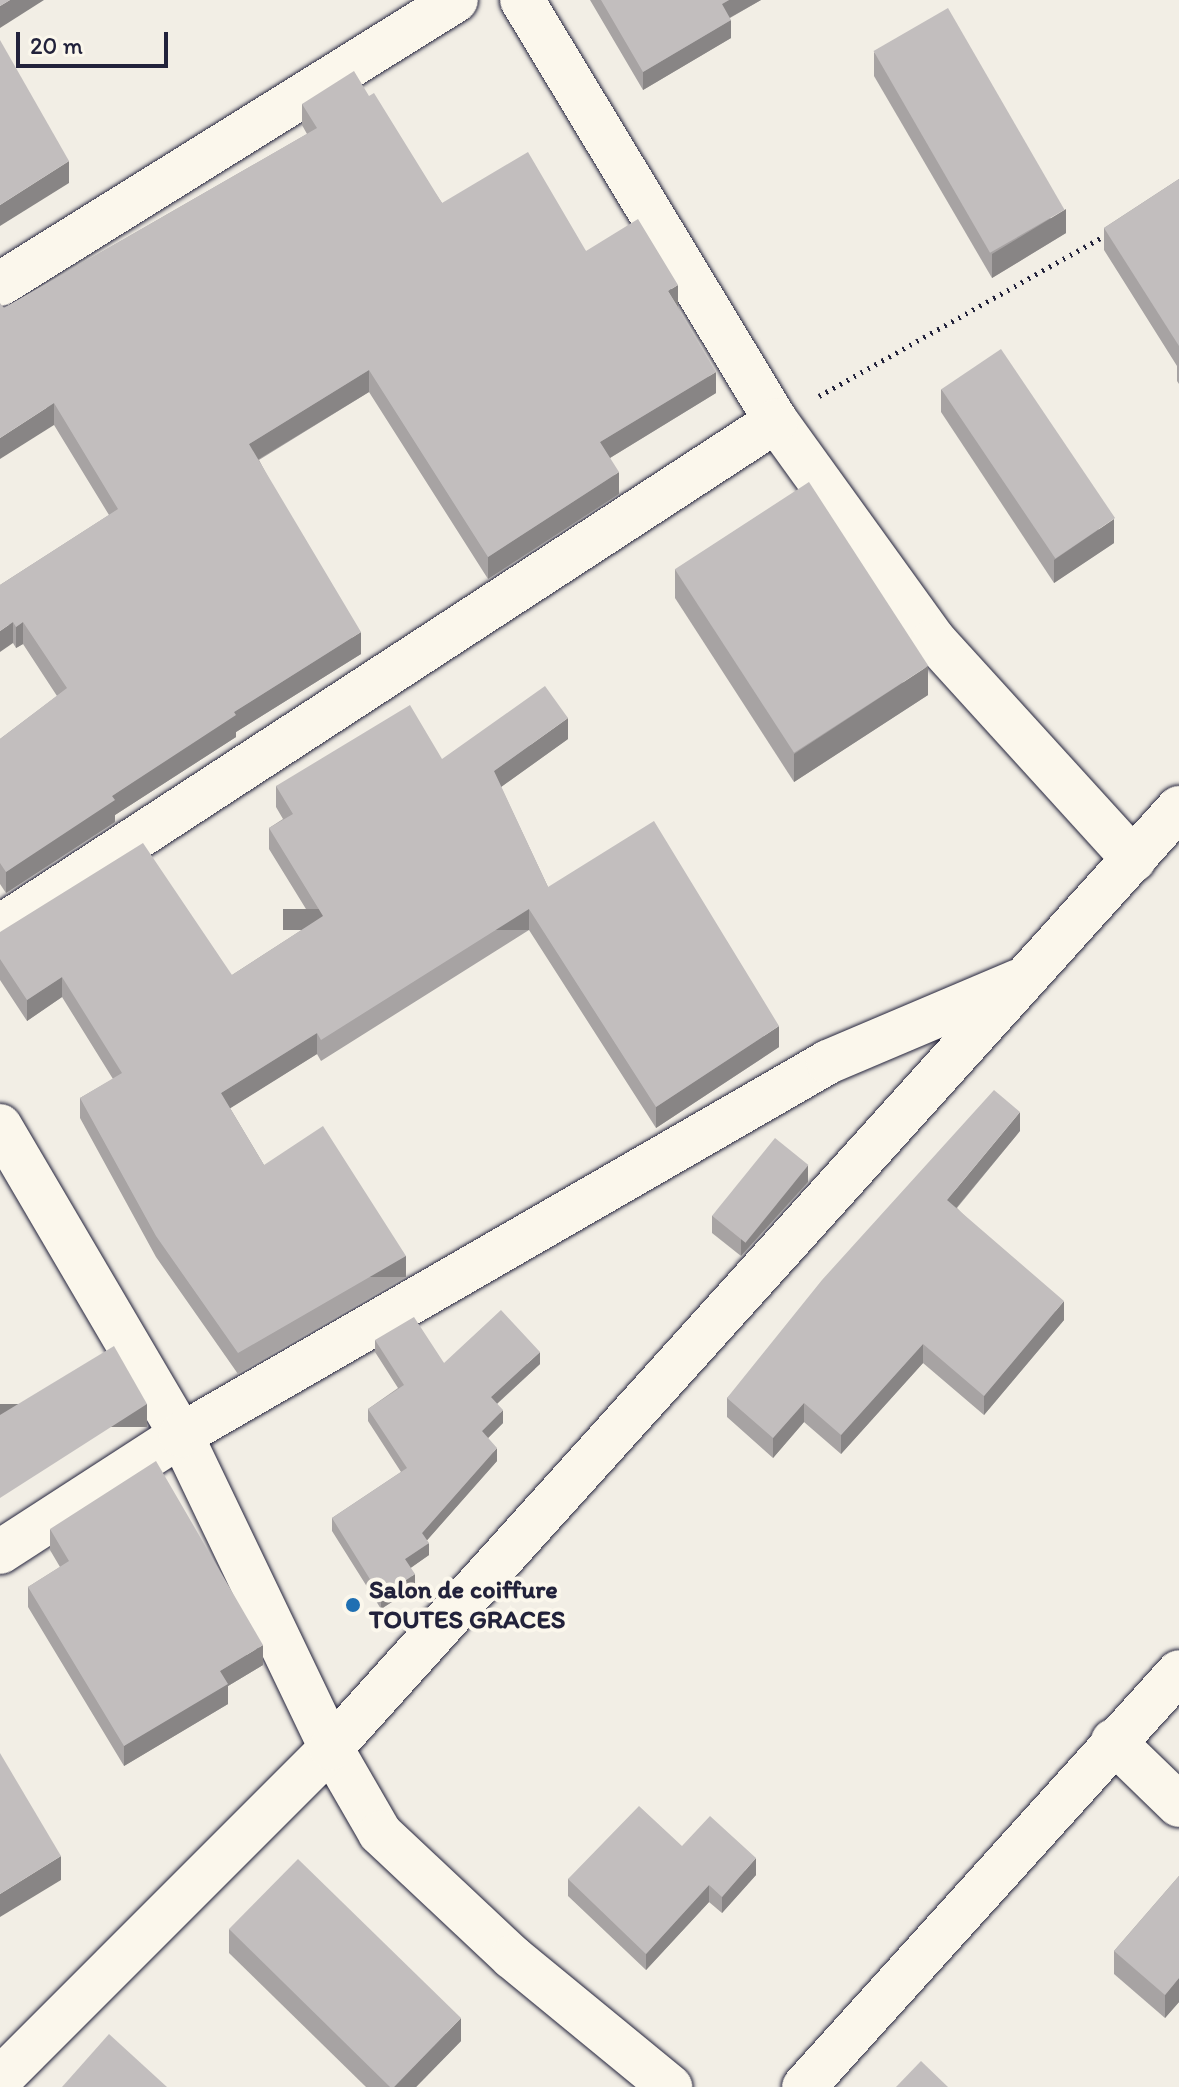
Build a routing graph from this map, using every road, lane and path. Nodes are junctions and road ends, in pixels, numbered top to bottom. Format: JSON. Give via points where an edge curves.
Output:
{"nodes":[{"id":1,"x":456,"y":0,"type":"edge"},
{"id":2,"x":522,"y":0,"type":"edge"},
{"id":3,"x":1109,"y":233,"type":"edge"},
{"id":4,"x":0,"y":284,"type":"edge"},
{"id":5,"x":776,"y":421,"type":"junction"},
{"id":6,"x":1179,"y":808,"type":"edge"},
{"id":7,"x":1134,"y":860,"type":"junction"},
{"id":8,"x":0,"y":927,"type":"edge"},
{"id":9,"x":1031,"y":976,"type":"junction"},
{"id":10,"x":0,"y":1126,"type":"edge"},
{"id":11,"x":181,"y":1435,"type":"junction"},
{"id":12,"x":0,"y":1552,"type":"edge"},
{"id":13,"x":1179,"y":1672,"type":"edge"},
{"id":14,"x":1113,"y":1741,"type":"junction"},
{"id":15,"x":331,"y":1748,"type":"junction"},
{"id":16,"x":1179,"y":1805,"type":"edge"},
{"id":17,"x":0,"y":2079,"type":"edge"},
{"id":18,"x":670,"y":2087,"type":"edge"},
{"id":19,"x":804,"y":2087,"type":"edge"}],
"edges":[{"from":1,"to":4,"type":"street"},
{"from":2,"to":5,"type":"street"},
{"from":3,"to":5,"type":"path"},
{"from":5,"to":7,"type":"street","via":[[934,640]]},
{"from":5,"to":8,"type":"street"},
{"from":6,"to":7,"type":"street"},
{"from":7,"to":9,"type":"street"},
{"from":9,"to":11,"type":"street","via":[[828,1062]]},
{"from":9,"to":15,"type":"street"},
{"from":10,"to":11,"type":"street"},
{"from":11,"to":12,"type":"street"},
{"from":11,"to":15,"type":"street"},
{"from":13,"to":14,"type":"street"},
{"from":14,"to":16,"type":"street"},
{"from":14,"to":19,"type":"street"},
{"from":15,"to":17,"type":"street"},
{"from":15,"to":18,"type":"street","via":[[380,1833],[512,1957]]}]}
